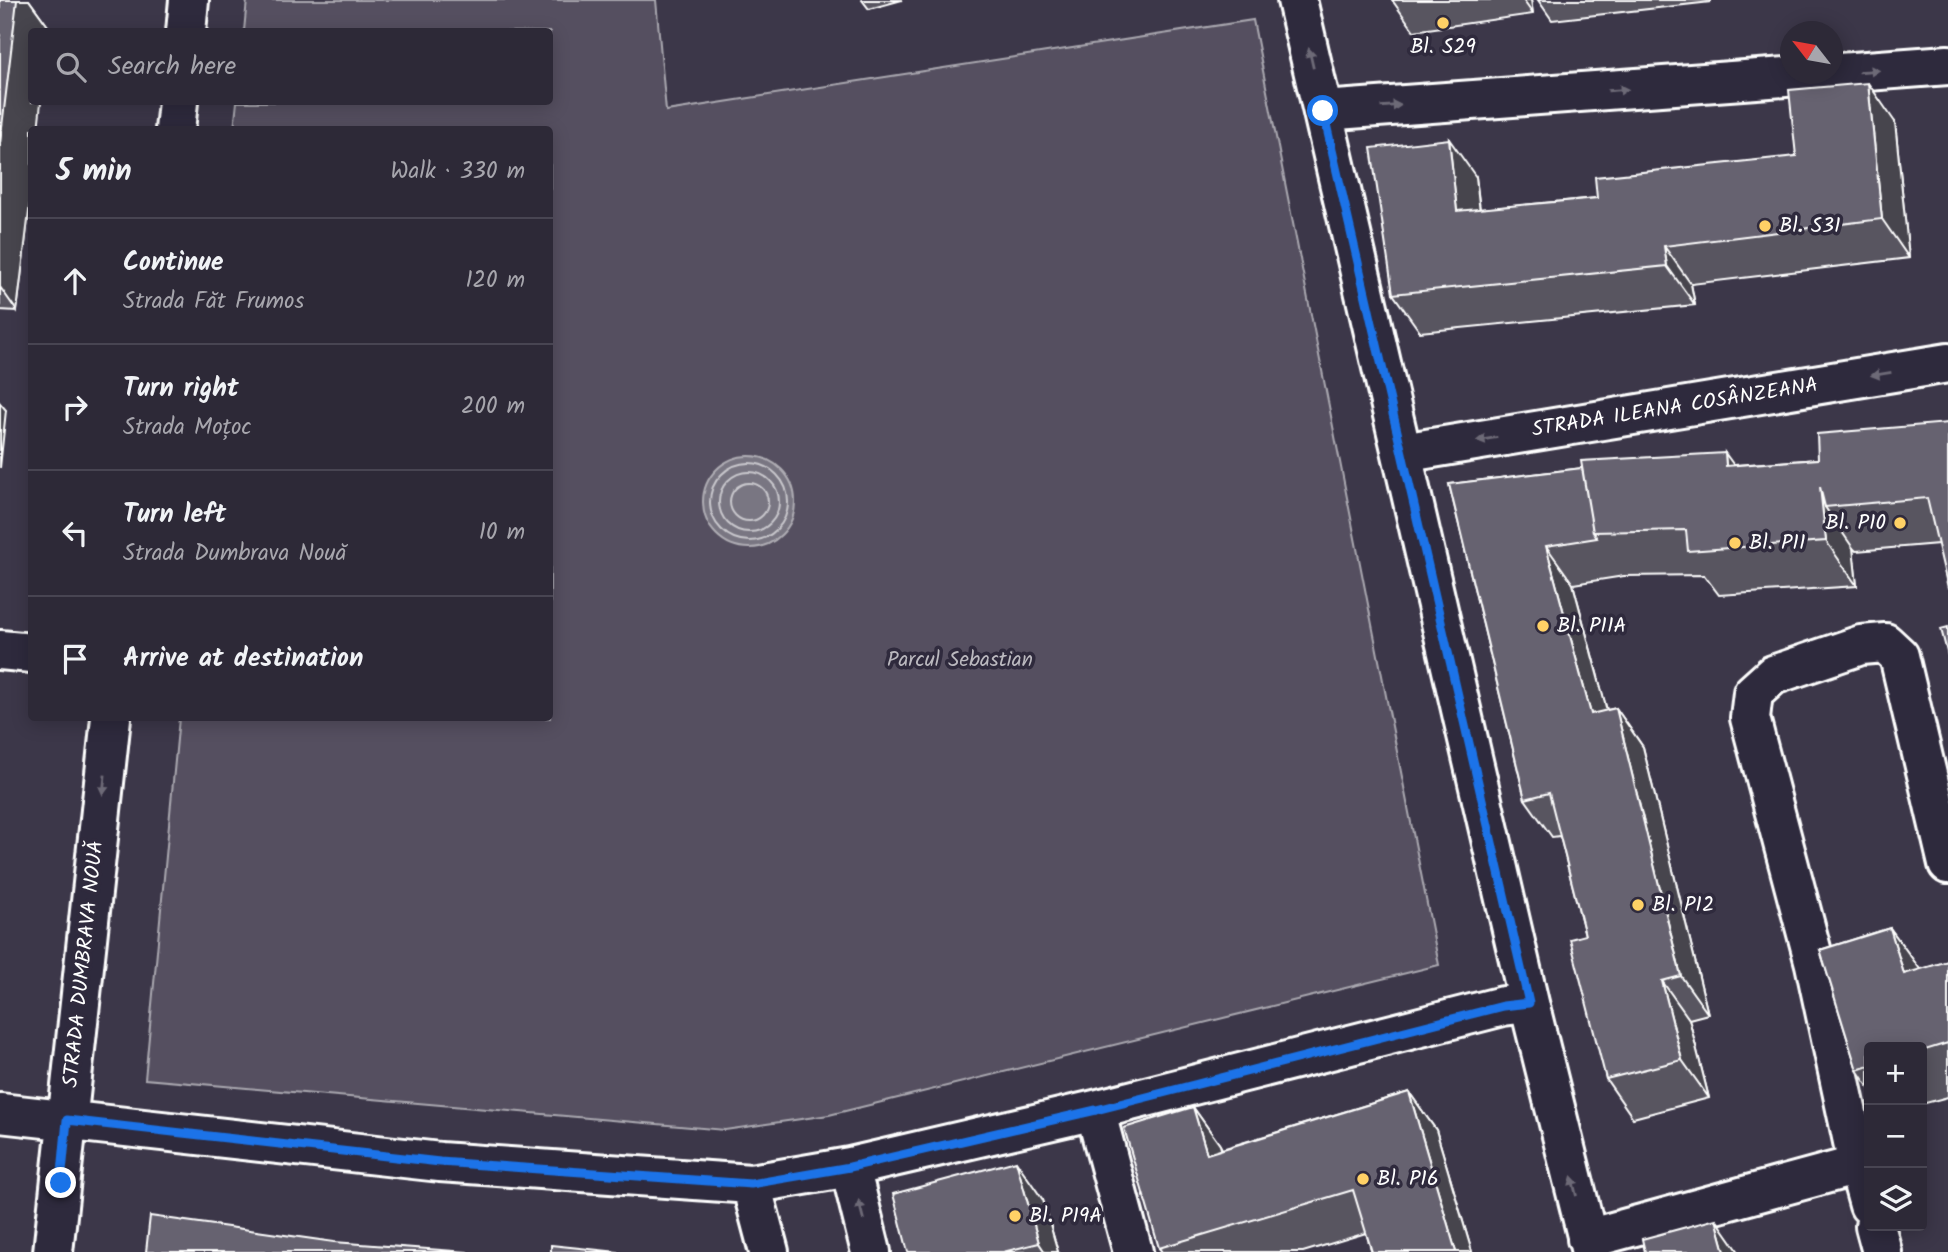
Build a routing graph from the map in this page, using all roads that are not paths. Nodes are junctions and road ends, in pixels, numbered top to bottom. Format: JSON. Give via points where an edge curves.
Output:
{"nodes":[{"id":1,"x":189,"y":0,"type":"edge"},
{"id":2,"x":1297,"y":0,"type":"edge"},
{"id":3,"x":186,"y":28,"type":"edge"},
{"id":4,"x":1948,"y":65,"type":"edge"},
{"id":5,"x":178,"y":105,"type":"edge"},
{"id":6,"x":1323,"y":111,"type":"junction"},
{"id":7,"x":175,"y":126,"type":"edge"},
{"id":8,"x":1948,"y":363,"type":"edge"},
{"id":9,"x":1402,"y":453,"type":"junction"},
{"id":10,"x":0,"y":650,"type":"edge"},
{"id":11,"x":28,"y":653,"type":"edge"},
{"id":12,"x":111,"y":721,"type":"edge"},
{"id":13,"x":1948,"y":864,"type":"edge"},
{"id":14,"x":1529,"y":1003,"type":"junction"},
{"id":15,"x":1096,"y":1110,"type":"junction"},
{"id":16,"x":0,"y":1113,"type":"edge"},
{"id":17,"x":67,"y":1120,"type":"junction"},
{"id":18,"x":1858,"y":1165,"type":"junction"},
{"id":19,"x":850,"y":1167,"type":"junction"},
{"id":20,"x":751,"y":1184,"type":"junction"},
{"id":21,"x":1864,"y":1187,"type":"edge"},
{"id":22,"x":1876,"y":1231,"type":"edge"},
{"id":23,"x":1589,"y":1246,"type":"edge"},
{"id":24,"x":53,"y":1252,"type":"edge"},
{"id":25,"x":769,"y":1252,"type":"edge"},
{"id":26,"x":871,"y":1252,"type":"edge"},
{"id":27,"x":1133,"y":1252,"type":"edge"},
{"id":28,"x":1882,"y":1252,"type":"edge"}],
"edges":[{"from":1,"to":3,"type":"street"},
{"from":6,"to":2,"type":"street","one_way":true},
{"from":6,"to":4,"type":"street","one_way":true},
{"from":5,"to":7,"type":"street"},
{"from":6,"to":9,"type":"street"},
{"from":8,"to":9,"type":"street","name":"STRADA ILEANA COSÂNZEANA","one_way":true},
{"from":9,"to":14,"type":"street"},
{"from":10,"to":11,"type":"street"},
{"from":12,"to":17,"type":"street","name":"STRADA DUMBRAVA NOUĂ","one_way":true},
{"from":13,"to":18,"type":"street","via":[[1899,656],[1885,643],[1861,645],[1773,675],[1753,693],[1750,718],[1815,964]]},
{"from":14,"to":15,"type":"street"},
{"from":23,"to":14,"type":"street","one_way":true},
{"from":15,"to":19,"type":"street"},
{"from":15,"to":27,"type":"street"},
{"from":16,"to":17,"type":"street"},
{"from":17,"to":20,"type":"street","via":[[440,1162]]},
{"from":17,"to":24,"type":"street","name":"STRADA DUMBRAVA NOUĂ"},
{"from":18,"to":21,"type":"street"},
{"from":18,"to":23,"type":"street"},
{"from":19,"to":20,"type":"street"},
{"from":26,"to":19,"type":"street","one_way":true},
{"from":20,"to":25,"type":"street"},
{"from":22,"to":28,"type":"street"}]}
